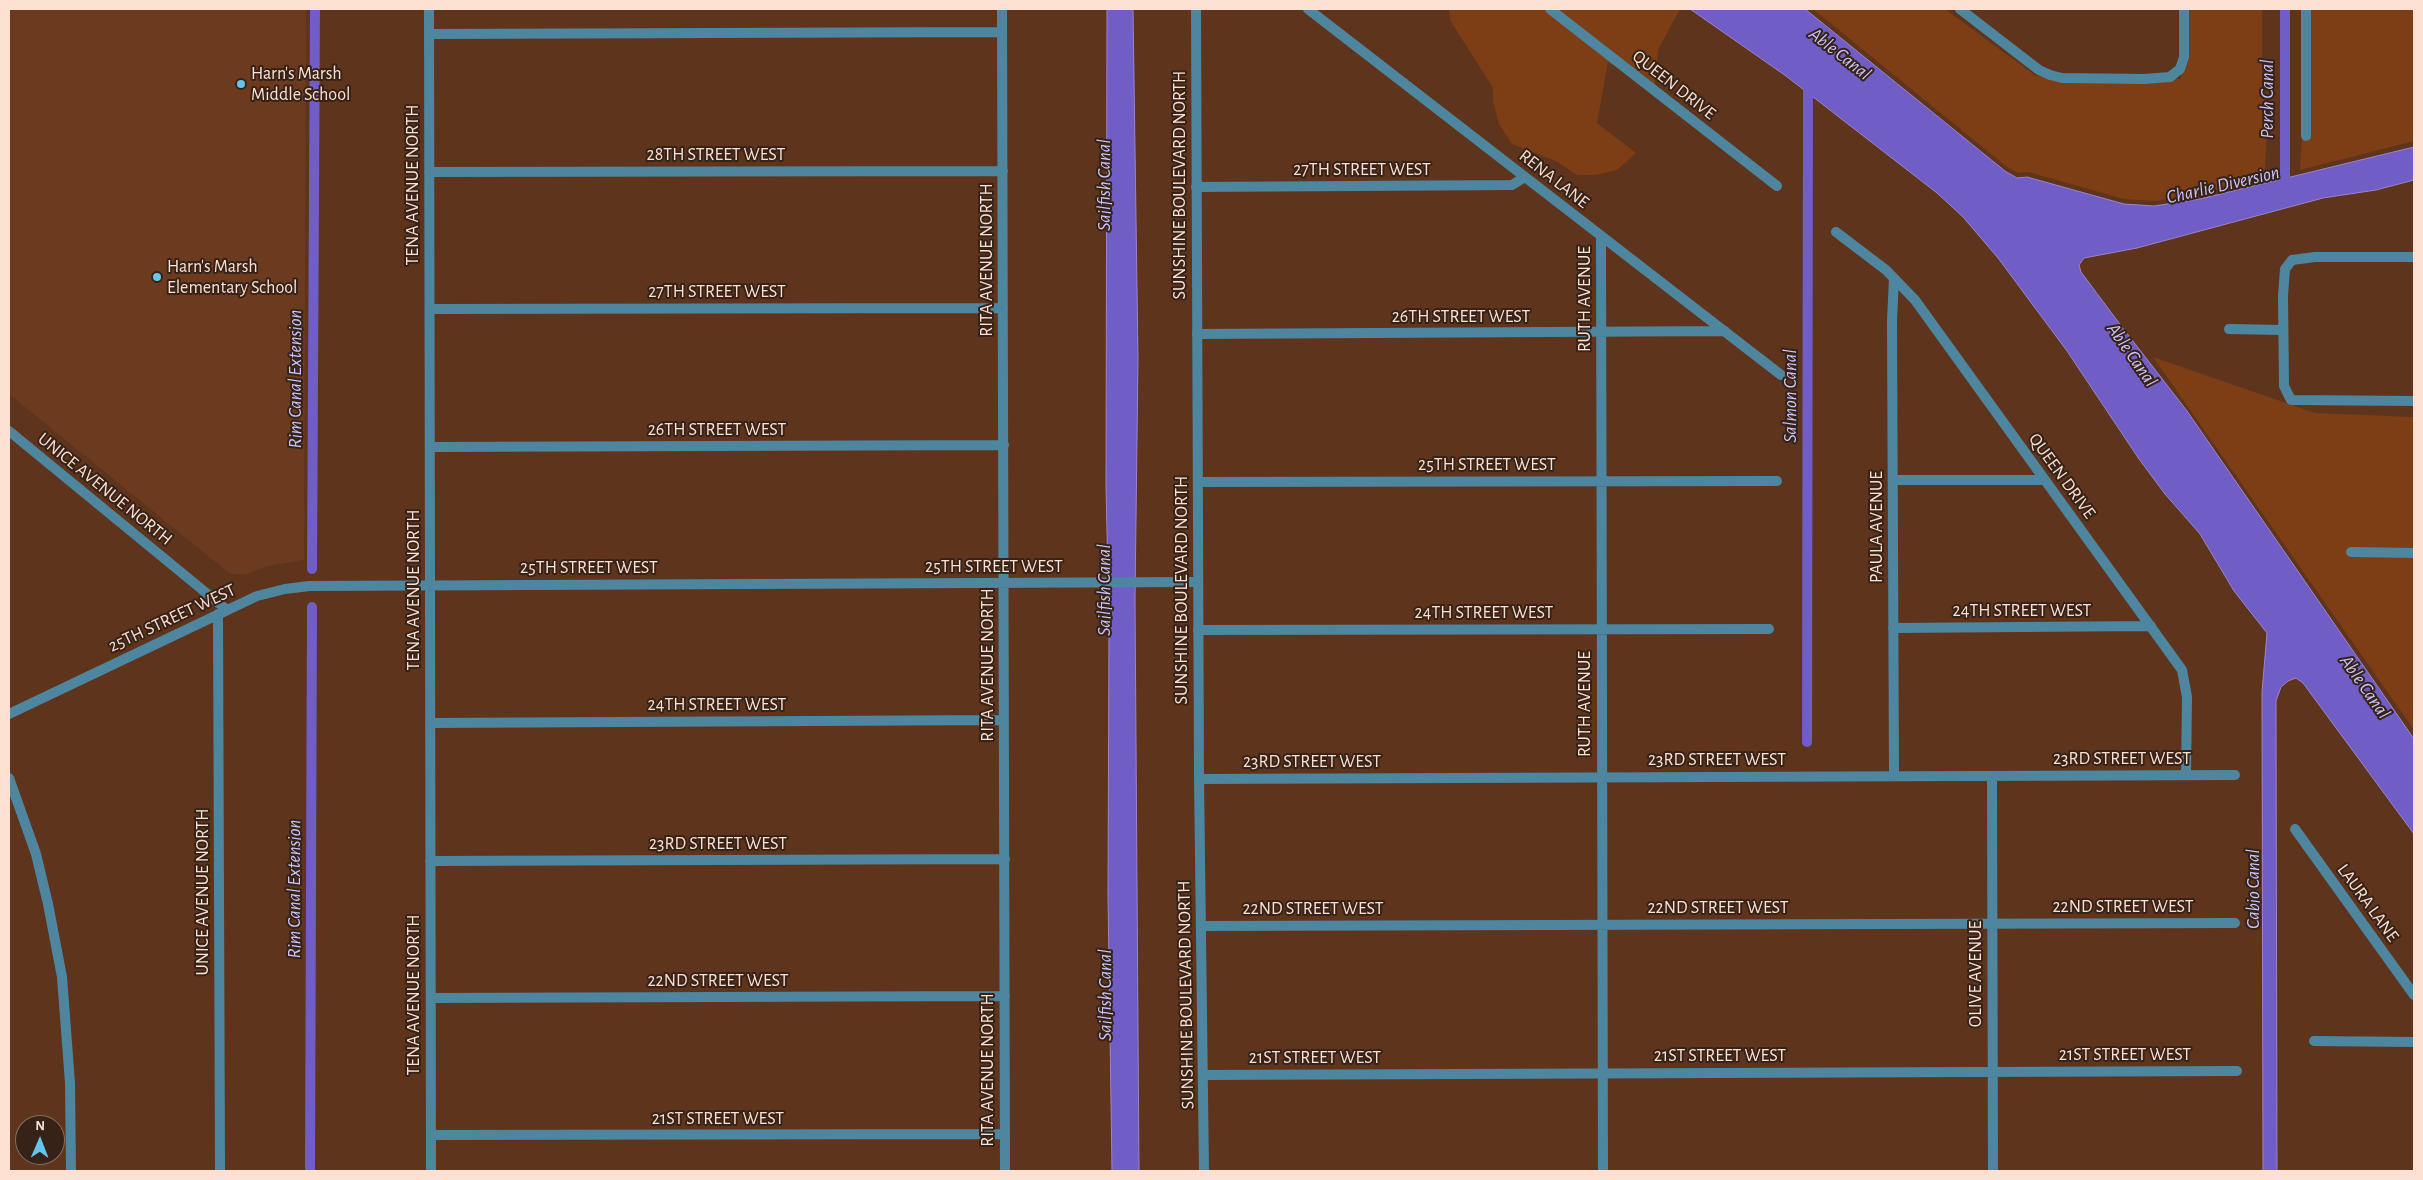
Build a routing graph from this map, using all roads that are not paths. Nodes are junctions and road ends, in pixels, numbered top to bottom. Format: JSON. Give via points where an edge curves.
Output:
{"nodes":[{"id":1,"x":429,"y":9,"type":"edge"},
{"id":2,"x":1002,"y":9,"type":"edge"},
{"id":3,"x":1196,"y":9,"type":"edge"},
{"id":4,"x":1308,"y":9,"type":"edge"},
{"id":5,"x":1550,"y":9,"type":"edge"},
{"id":6,"x":1960,"y":9,"type":"edge"},
{"id":7,"x":2184,"y":9,"type":"edge"},
{"id":8,"x":2306,"y":9,"type":"edge"},
{"id":9,"x":1002,"y":32,"type":"junction"},
{"id":10,"x":429,"y":34,"type":"junction"},
{"id":11,"x":2306,"y":136,"type":"dead end"},
{"id":12,"x":1003,"y":170,"type":"junction"},
{"id":13,"x":429,"y":172,"type":"junction"},
{"id":14,"x":1526,"y":178,"type":"junction"},
{"id":15,"x":1777,"y":186,"type":"dead end"},
{"id":16,"x":1196,"y":187,"type":"junction"},
{"id":17,"x":1836,"y":232,"type":"dead end"},
{"id":18,"x":1601,"y":236,"type":"junction"},
{"id":19,"x":2414,"y":257,"type":"edge"},
{"id":20,"x":1894,"y":278,"type":"junction"},
{"id":21,"x":1003,"y":308,"type":"junction"},
{"id":22,"x":430,"y":309,"type":"junction"},
{"id":23,"x":2229,"y":329,"type":"dead end"},
{"id":24,"x":2283,"y":330,"type":"junction"},
{"id":25,"x":1725,"y":331,"type":"junction"},
{"id":26,"x":1600,"y":333,"type":"junction"},
{"id":27,"x":1197,"y":334,"type":"junction"},
{"id":28,"x":1781,"y":375,"type":"dead end"},
{"id":29,"x":2414,"y":401,"type":"edge"},
{"id":30,"x":9,"y":431,"type":"edge"},
{"id":31,"x":1004,"y":445,"type":"junction"},
{"id":32,"x":430,"y":447,"type":"junction"},
{"id":33,"x":1893,"y":480,"type":"junction"},
{"id":34,"x":2044,"y":480,"type":"junction"},
{"id":35,"x":1601,"y":481,"type":"junction"},
{"id":36,"x":1777,"y":481,"type":"dead end"},
{"id":37,"x":1198,"y":482,"type":"junction"},
{"id":38,"x":2350,"y":552,"type":"dead end"},
{"id":39,"x":2414,"y":552,"type":"edge"},
{"id":40,"x":1198,"y":582,"type":"junction"},
{"id":41,"x":1004,"y":583,"type":"junction"},
{"id":42,"x":429,"y":585,"type":"junction"},
{"id":43,"x":222,"y":612,"type":"junction"},
{"id":44,"x":2151,"y":626,"type":"junction"},
{"id":45,"x":1893,"y":628,"type":"junction"},
{"id":46,"x":1602,"y":629,"type":"junction"},
{"id":47,"x":1769,"y":629,"type":"dead end"},
{"id":48,"x":1198,"y":630,"type":"junction"},
{"id":49,"x":9,"y":714,"type":"edge"},
{"id":50,"x":1004,"y":720,"type":"junction"},
{"id":51,"x":430,"y":723,"type":"junction"},
{"id":52,"x":2186,"y":775,"type":"junction"},
{"id":53,"x":2235,"y":775,"type":"dead end"},
{"id":54,"x":1894,"y":776,"type":"junction"},
{"id":55,"x":1992,"y":776,"type":"junction"},
{"id":56,"x":1602,"y":777,"type":"junction"},
{"id":57,"x":9,"y":778,"type":"edge"},
{"id":58,"x":1199,"y":779,"type":"junction"},
{"id":59,"x":2295,"y":829,"type":"dead end"},
{"id":60,"x":1005,"y":859,"type":"junction"},
{"id":61,"x":430,"y":861,"type":"junction"},
{"id":62,"x":1992,"y":923,"type":"junction"},
{"id":63,"x":2235,"y":923,"type":"dead end"},
{"id":64,"x":1602,"y":925,"type":"junction"},
{"id":65,"x":1201,"y":926,"type":"junction"},
{"id":66,"x":2414,"y":995,"type":"edge"},
{"id":67,"x":1005,"y":996,"type":"junction"},
{"id":68,"x":431,"y":998,"type":"junction"},
{"id":69,"x":2314,"y":1041,"type":"dead end"},
{"id":70,"x":2414,"y":1042,"type":"edge"},
{"id":71,"x":2237,"y":1071,"type":"dead end"},
{"id":72,"x":1993,"y":1072,"type":"junction"},
{"id":73,"x":1603,"y":1073,"type":"junction"},
{"id":74,"x":1203,"y":1074,"type":"junction"},
{"id":75,"x":1005,"y":1134,"type":"junction"},
{"id":76,"x":431,"y":1135,"type":"junction"},
{"id":77,"x":71,"y":1171,"type":"edge"},
{"id":78,"x":220,"y":1171,"type":"edge"},
{"id":79,"x":431,"y":1171,"type":"edge"},
{"id":80,"x":1005,"y":1171,"type":"edge"},
{"id":81,"x":1204,"y":1171,"type":"edge"},
{"id":82,"x":1603,"y":1171,"type":"edge"},
{"id":83,"x":1993,"y":1171,"type":"edge"}],
"edges":[{"from":1,"to":10,"type":"street","name":"TENA AVENUE NORTH"},
{"from":2,"to":9,"type":"street","name":"RITA AVENUE NORTH"},
{"from":3,"to":16,"type":"street","name":"SUNSHINE BOULEVARD NORTH"},
{"from":4,"to":14,"type":"street","name":"RENA LANE"},
{"from":5,"to":15,"type":"street","name":"QUEEN DRIVE"},
{"from":6,"to":7,"type":"street","via":[[2039,70],[2062,78],[2170,77],[2180,69],[2184,57]]},
{"from":8,"to":11,"type":"street"},
{"from":9,"to":10,"type":"street"},
{"from":9,"to":12,"type":"street","name":"RITA AVENUE NORTH"},
{"from":10,"to":13,"type":"street","name":"TENA AVENUE NORTH"},
{"from":12,"to":13,"type":"street","name":"28TH STREET WEST"},
{"from":12,"to":21,"type":"street","name":"RITA AVENUE NORTH"},
{"from":13,"to":22,"type":"street","name":"TENA AVENUE NORTH"},
{"from":14,"to":16,"type":"street","name":"27TH STREET WEST","via":[[1512,185]]},
{"from":14,"to":18,"type":"street","name":"RENA LANE"},
{"from":16,"to":27,"type":"street","name":"SUNSHINE BOULEVARD NORTH"},
{"from":17,"to":20,"type":"street","name":"QUEEN DRIVE"},
{"from":18,"to":25,"type":"street","name":"RENA LANE"},
{"from":18,"to":26,"type":"street","name":"RUTH AVENUE"},
{"from":19,"to":24,"type":"street","via":[[2315,256],[2292,260],[2285,269]]},
{"from":20,"to":33,"type":"street","name":"PAULA AVENUE"},
{"from":20,"to":34,"type":"street","name":"QUEEN DRIVE","via":[[1915,300]]},
{"from":21,"to":22,"type":"street","name":"27TH STREET WEST"},
{"from":21,"to":31,"type":"street","name":"RITA AVENUE NORTH"},
{"from":22,"to":32,"type":"street","name":"TENA AVENUE NORTH"},
{"from":23,"to":24,"type":"street"},
{"from":24,"to":29,"type":"street","via":[[2284,386],[2291,400]]},
{"from":25,"to":26,"type":"street","name":"26TH STREET WEST"},
{"from":25,"to":28,"type":"street","name":"RENA LANE"},
{"from":26,"to":27,"type":"street","name":"26TH STREET WEST"},
{"from":26,"to":35,"type":"street","name":"RUTH AVENUE"},
{"from":27,"to":37,"type":"street","name":"SUNSHINE BOULEVARD NORTH"},
{"from":30,"to":43,"type":"street","name":"UNICE AVENUE NORTH"},
{"from":31,"to":32,"type":"street","name":"26TH STREET WEST"},
{"from":31,"to":41,"type":"street","name":"RITA AVENUE NORTH"},
{"from":32,"to":42,"type":"street","name":"TENA AVENUE NORTH"},
{"from":33,"to":34,"type":"street"},
{"from":33,"to":45,"type":"street","name":"PAULA AVENUE"},
{"from":34,"to":44,"type":"street","name":"QUEEN DRIVE"},
{"from":35,"to":36,"type":"street","name":"25TH STREET WEST"},
{"from":35,"to":37,"type":"street","name":"25TH STREET WEST"},
{"from":35,"to":46,"type":"street","name":"RUTH AVENUE"},
{"from":37,"to":40,"type":"street","name":"SUNSHINE BOULEVARD NORTH"},
{"from":38,"to":39,"type":"street"},
{"from":40,"to":41,"type":"street","name":"25TH STREET WEST"},
{"from":40,"to":48,"type":"street","name":"SUNSHINE BOULEVARD NORTH"},
{"from":41,"to":42,"type":"street","name":"25TH STREET WEST"},
{"from":41,"to":50,"type":"street","name":"RITA AVENUE NORTH"},
{"from":42,"to":43,"type":"street","name":"25TH STREET WEST","via":[[309,586],[272,592]]},
{"from":42,"to":51,"type":"street","name":"TENA AVENUE NORTH"},
{"from":43,"to":49,"type":"street","name":"25TH STREET WEST"},
{"from":43,"to":78,"type":"street","name":"UNICE AVENUE NORTH"},
{"from":44,"to":45,"type":"street","name":"24TH STREET WEST"},
{"from":44,"to":52,"type":"street","name":"QUEEN DRIVE","via":[[2182,670],[2186,684]]},
{"from":45,"to":54,"type":"street","name":"PAULA AVENUE"},
{"from":46,"to":47,"type":"street","name":"24TH STREET WEST"},
{"from":46,"to":48,"type":"street","name":"24TH STREET WEST"},
{"from":46,"to":56,"type":"street","name":"RUTH AVENUE"},
{"from":48,"to":58,"type":"street","name":"SUNSHINE BOULEVARD NORTH"},
{"from":50,"to":51,"type":"street","name":"24TH STREET WEST"},
{"from":50,"to":60,"type":"street","name":"RITA AVENUE NORTH"},
{"from":51,"to":61,"type":"street","name":"TENA AVENUE NORTH"},
{"from":52,"to":53,"type":"street","name":"23RD STREET WEST"},
{"from":52,"to":55,"type":"street","name":"23RD STREET WEST"},
{"from":54,"to":55,"type":"street","name":"23RD STREET WEST"},
{"from":54,"to":56,"type":"street","name":"23RD STREET WEST"},
{"from":55,"to":62,"type":"street","name":"OLIVE AVENUE"},
{"from":56,"to":58,"type":"street","name":"23RD STREET WEST"},
{"from":56,"to":64,"type":"street","name":"RUTH AVENUE"},
{"from":57,"to":77,"type":"street","via":[[36,854],[62,977],[70,1083]]},
{"from":58,"to":65,"type":"street","name":"SUNSHINE BOULEVARD NORTH"},
{"from":59,"to":66,"type":"street","name":"LAURA LANE"},
{"from":60,"to":61,"type":"street","name":"23RD STREET WEST"},
{"from":60,"to":67,"type":"street","name":"RITA AVENUE NORTH"},
{"from":61,"to":68,"type":"street","name":"TENA AVENUE NORTH"},
{"from":62,"to":63,"type":"street","name":"22ND STREET WEST"},
{"from":62,"to":64,"type":"street","name":"22ND STREET WEST"},
{"from":62,"to":72,"type":"street","name":"OLIVE AVENUE"},
{"from":64,"to":65,"type":"street","name":"22ND STREET WEST"},
{"from":64,"to":73,"type":"street","name":"RUTH AVENUE"},
{"from":65,"to":74,"type":"street","name":"SUNSHINE BOULEVARD NORTH"},
{"from":67,"to":68,"type":"street","name":"22ND STREET WEST"},
{"from":67,"to":75,"type":"street","name":"RITA AVENUE NORTH"},
{"from":68,"to":76,"type":"street","name":"TENA AVENUE NORTH"},
{"from":69,"to":70,"type":"street"},
{"from":71,"to":72,"type":"street","name":"21ST STREET WEST"},
{"from":72,"to":73,"type":"street","name":"21ST STREET WEST"},
{"from":72,"to":83,"type":"street","name":"OLIVE AVENUE"},
{"from":73,"to":74,"type":"street","name":"21ST STREET WEST"},
{"from":73,"to":82,"type":"street","name":"RUTH AVENUE"},
{"from":74,"to":81,"type":"street","name":"SUNSHINE BOULEVARD NORTH"},
{"from":75,"to":76,"type":"street","name":"21ST STREET WEST"},
{"from":75,"to":80,"type":"street","name":"RITA AVENUE NORTH"},
{"from":76,"to":79,"type":"street","name":"TENA AVENUE NORTH"}]}
